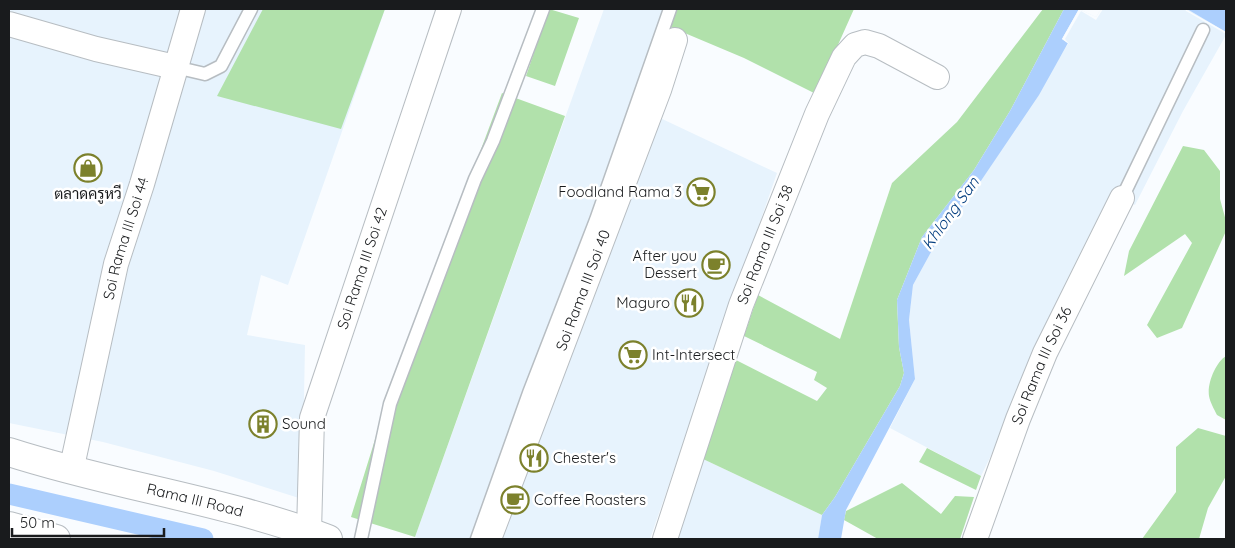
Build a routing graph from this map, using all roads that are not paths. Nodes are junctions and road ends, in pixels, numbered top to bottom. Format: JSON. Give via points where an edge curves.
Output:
{"nodes":[{"id":1,"x":193,"y":9,"type":"edge"},
{"id":2,"x":251,"y":9,"type":"edge"},
{"id":3,"x":449,"y":9,"type":"edge"},
{"id":4,"x":543,"y":9,"type":"edge"},
{"id":5,"x":670,"y":9,"type":"edge"},
{"id":6,"x":10,"y":19,"type":"edge"},
{"id":7,"x":1204,"y":30,"type":"dead end"},
{"id":8,"x":675,"y":40,"type":"dead end"},
{"id":9,"x":175,"y":67,"type":"junction"},
{"id":10,"x":937,"y":77,"type":"dead end"},
{"id":11,"x":1122,"y":198,"type":"joint"},
{"id":12,"x":9,"y":452,"type":"edge"},
{"id":13,"x":9,"y":464,"type":"edge"},
{"id":14,"x":66,"y":470,"type":"junction"},
{"id":15,"x":9,"y":526,"type":"edge"},
{"id":16,"x":9,"y":535,"type":"edge"},
{"id":17,"x":318,"y":536,"type":"edge"},
{"id":18,"x":36,"y":539,"type":"edge"},
{"id":19,"x":56,"y":539,"type":"edge"},
{"id":20,"x":362,"y":539,"type":"edge"},
{"id":21,"x":477,"y":539,"type":"edge"},
{"id":22,"x":489,"y":539,"type":"edge"},
{"id":23,"x":665,"y":539,"type":"edge"},
{"id":24,"x":975,"y":539,"type":"edge"}],
"edges":[{"from":1,"to":9,"type":"street","name":"Soi Rama III Soi 44"},
{"from":2,"to":9,"type":"lane","via":[[221,66],[205,74]]},
{"from":3,"to":17,"type":"street","name":"Soi Rama III Soi 42","via":[[312,418]]},
{"from":4,"to":20,"type":"lane","via":[[390,404]]},
{"from":5,"to":21,"type":"lane","via":[[596,220]]},
{"from":6,"to":9,"type":"street","via":[[96,49]]},
{"from":7,"to":11,"type":"lane"},
{"from":8,"to":22,"type":"street","name":"Soi Rama III Soi 40"},
{"from":9,"to":14,"type":"street","name":"Soi Rama III Soi 44","via":[[116,264]]},
{"from":10,"to":23,"type":"street","name":"Soi Rama III Soi 38","via":[[879,46],[865,42],[849,49],[844,57],[817,114],[741,305]]},
{"from":11,"to":24,"type":"street","name":"Soi Rama III Soi 36","via":[[1044,353]]},
{"from":12,"to":14,"type":"main road","name":"Rama III Road"},
{"from":13,"to":14,"type":"main road","name":"Rama III Road"},
{"from":14,"to":17,"type":"main road","name":"Rama III Road","via":[[200,501]]},
{"from":15,"to":19,"type":"main road"},
{"from":16,"to":18,"type":"main road"}]}
